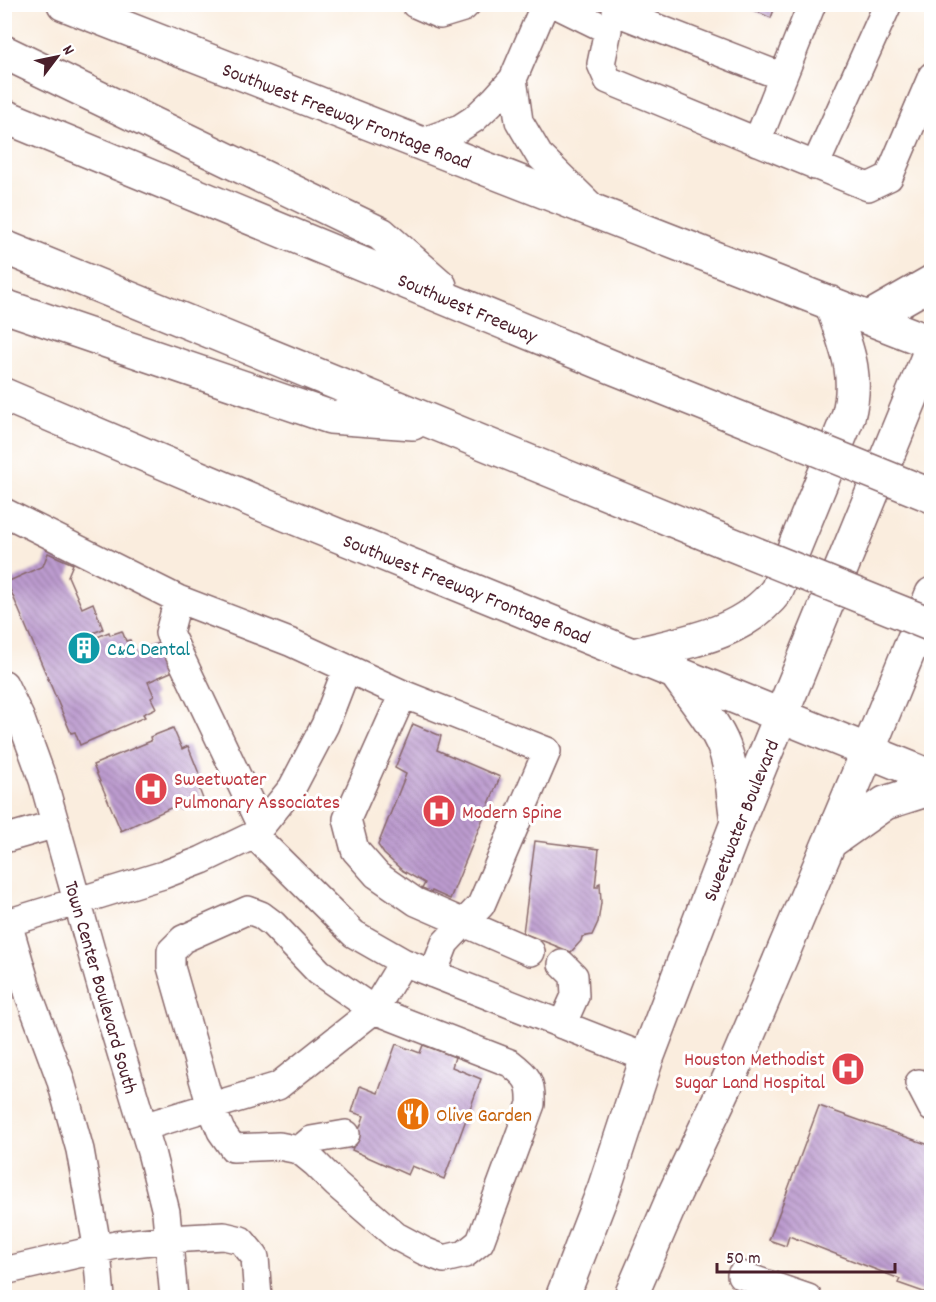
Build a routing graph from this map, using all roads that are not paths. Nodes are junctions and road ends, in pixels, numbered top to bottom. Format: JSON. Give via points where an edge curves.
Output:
{"nodes":[{"id":1,"x":64,"y":4,"type":"edge"},
{"id":2,"x":415,"y":4,"type":"edge"},
{"id":3,"x":467,"y":4,"type":"edge"},
{"id":4,"x":546,"y":4,"type":"edge"},
{"id":5,"x":555,"y":4,"type":"edge"},
{"id":6,"x":812,"y":4,"type":"edge"},
{"id":7,"x":888,"y":4,"type":"edge"},
{"id":8,"x":614,"y":16,"type":"edge"},
{"id":9,"x":4,"y":52,"type":"edge"},
{"id":10,"x":932,"y":76,"type":"edge"},
{"id":11,"x":783,"y":77,"type":"junction"},
{"id":12,"x":513,"y":79,"type":"junction"},
{"id":13,"x":4,"y":116,"type":"edge"},
{"id":14,"x":757,"y":142,"type":"junction"},
{"id":15,"x":419,"y":143,"type":"junction"},
{"id":16,"x":815,"y":166,"type":"junction"},
{"id":17,"x":598,"y":213,"type":"junction"},
{"id":18,"x":4,"y":247,"type":"edge"},
{"id":19,"x":932,"y":282,"type":"edge"},
{"id":20,"x":831,"y":303,"type":"junction"},
{"id":21,"x":462,"y":305,"type":"junction"},
{"id":22,"x":4,"y":306,"type":"edge"},
{"id":23,"x":869,"y":318,"type":"junction"},
{"id":24,"x":932,"y":345,"type":"edge"},
{"id":25,"x":4,"y":395,"type":"edge"},
{"id":26,"x":441,"y":425,"type":"junction"},
{"id":27,"x":932,"y":496,"type":"edge"},
{"id":28,"x":4,"y":512,"type":"edge"},
{"id":29,"x":932,"y":594,"type":"edge"},
{"id":30,"x":178,"y":599,"type":"junction"},
{"id":31,"x":932,"y":625,"type":"edge"},
{"id":32,"x":633,"y":655,"type":"junction"},
{"id":33,"x":347,"y":668,"type":"junction"},
{"id":34,"x":675,"y":672,"type":"junction"},
{"id":35,"x":4,"y":684,"type":"edge"},
{"id":36,"x":403,"y":694,"type":"junction"},
{"id":37,"x":781,"y":716,"type":"junction"},
{"id":38,"x":868,"y":751,"type":"junction"},
{"id":39,"x":932,"y":777,"type":"edge"},
{"id":40,"x":932,"y":788,"type":"edge"},
{"id":41,"x":737,"y":823,"type":"junction"},
{"id":42,"x":56,"y":824,"type":"junction"},
{"id":43,"x":258,"y":830,"type":"junction"},
{"id":44,"x":4,"y":839,"type":"edge"},
{"id":45,"x":830,"y":842,"type":"junction"},
{"id":46,"x":77,"y":902,"type":"junction"},
{"id":47,"x":6,"y":923,"type":"edge"},
{"id":48,"x":465,"y":923,"type":"junction"},
{"id":49,"x":531,"y":952,"type":"dead end"},
{"id":50,"x":403,"y":962,"type":"junction"},
{"id":51,"x":562,"y":964,"type":"dead end"},
{"id":52,"x":433,"y":974,"type":"junction"},
{"id":53,"x":374,"y":1010,"type":"junction"},
{"id":54,"x":562,"y":1025,"type":"junction"},
{"id":55,"x":647,"y":1058,"type":"junction"},
{"id":56,"x":919,"y":1083,"type":"dead end"},
{"id":57,"x":211,"y":1107,"type":"junction"},
{"id":58,"x":932,"y":1108,"type":"edge"},
{"id":59,"x":143,"y":1127,"type":"junction"},
{"id":60,"x":346,"y":1134,"type":"dead end"},
{"id":61,"x":299,"y":1150,"type":"junction"},
{"id":62,"x":169,"y":1239,"type":"junction"},
{"id":63,"x":97,"y":1249,"type":"junction"},
{"id":64,"x":4,"y":1271,"type":"edge"},
{"id":65,"x":741,"y":1275,"type":"dead end"},
{"id":66,"x":101,"y":1298,"type":"edge"},
{"id":67,"x":174,"y":1298,"type":"edge"},
{"id":68,"x":258,"y":1298,"type":"edge"},
{"id":69,"x":562,"y":1298,"type":"edge"},
{"id":70,"x":630,"y":1298,"type":"edge"},
{"id":71,"x":808,"y":1298,"type":"edge"}],
"edges":[{"from":1,"to":15,"type":"main road","name":"Southwest Freeway Frontage Road"},
{"from":2,"to":3,"type":"street","via":[[440,15]]},
{"from":4,"to":12,"type":"street"},
{"from":5,"to":8,"type":"street"},
{"from":6,"to":11,"type":"street"},
{"from":7,"to":16,"type":"street"},
{"from":8,"to":11,"type":"street"},
{"from":8,"to":14,"type":"street","via":[[601,64],[608,80]]},
{"from":9,"to":21,"type":"main road","via":[[381,234]]},
{"from":10,"to":16,"type":"street","via":[[889,177],[868,188]]},
{"from":11,"to":14,"type":"street"},
{"from":12,"to":15,"type":"street","via":[[474,119]]},
{"from":12,"to":17,"type":"street","via":[[519,121],[539,154]]},
{"from":13,"to":21,"type":"main road","name":"Southwest Freeway"},
{"from":14,"to":16,"type":"street"},
{"from":15,"to":17,"type":"main road","name":"Southwest Freeway Frontage Road"},
{"from":17,"to":20,"type":"main road","name":"Southwest Freeway Frontage Road"},
{"from":18,"to":26,"type":"main road"},
{"from":19,"to":23,"type":"main road"},
{"from":20,"to":23,"type":"main road","name":"Southwest Freeway Frontage Road"},
{"from":20,"to":32,"type":"main road","via":[[851,362],[852,404],[777,590],[756,612],[729,628]]},
{"from":21,"to":27,"type":"main road","name":"Southwest Freeway","bridge":true},
{"from":22,"to":26,"type":"main road","via":[[330,417]]},
{"from":23,"to":24,"type":"main road","name":"Southwest Freeway Frontage Road"},
{"from":24,"to":37,"type":"main road","name":"Sweetwater Boulevard"},
{"from":25,"to":32,"type":"main road","name":"Southwest Freeway Frontage Road"},
{"from":26,"to":31,"type":"main road","bridge":true},
{"from":28,"to":30,"type":"street"},
{"from":29,"to":38,"type":"main road"},
{"from":30,"to":33,"type":"street"},
{"from":30,"to":43,"type":"street","via":[[169,633]]},
{"from":32,"to":34,"type":"main road","name":"Southwest Freeway Frontage Road"},
{"from":33,"to":36,"type":"street"},
{"from":33,"to":43,"type":"street","via":[[325,725],[292,788]]},
{"from":34,"to":37,"type":"main road","name":"Southwest Freeway Frontage Road"},
{"from":34,"to":41,"type":"main road","via":[[725,748]]},
{"from":35,"to":42,"type":"street","name":"Town Center Boulevard South","via":[[20,717]]},
{"from":36,"to":48,"type":"street","via":[[346,819],[355,850],[377,875],[416,902]]},
{"from":36,"to":48,"type":"street","via":[[547,751],[481,905]]},
{"from":37,"to":38,"type":"main road","name":"Southwest Freeway Frontage Road"},
{"from":37,"to":41,"type":"main road","name":"Sweetwater Boulevard"},
{"from":38,"to":39,"type":"main road","name":"Southwest Freeway Frontage Road"},
{"from":38,"to":45,"type":"main road"},
{"from":40,"to":45,"type":"main road","via":[[885,803]]},
{"from":41,"to":55,"type":"main road","name":"Sweetwater Boulevard"},
{"from":42,"to":44,"type":"street"},
{"from":42,"to":46,"type":"street","name":"Town Center Boulevard South"},
{"from":43,"to":46,"type":"street","via":[[202,860]]},
{"from":43,"to":50,"type":"street","via":[[354,934]]},
{"from":45,"to":70,"type":"main road","via":[[758,1014]]},
{"from":46,"to":47,"type":"street"},
{"from":46,"to":59,"type":"street","name":"Town Center Boulevard South"},
{"from":47,"to":63,"type":"street","via":[[60,1078],[80,1150]]},
{"from":48,"to":49,"type":"street"},
{"from":48,"to":52,"type":"street","via":[[445,943]]},
{"from":50,"to":52,"type":"street"},
{"from":50,"to":53,"type":"street"},
{"from":51,"to":54,"type":"street","via":[[574,976],[575,996]]},
{"from":52,"to":54,"type":"street"},
{"from":53,"to":57,"type":"street","via":[[278,1086]]},
{"from":53,"to":57,"type":"street","via":[[319,972],[273,924],[248,910],[183,939],[171,951],[171,967]]},
{"from":53,"to":61,"type":"street","via":[[510,1063],[524,1073],[531,1090],[531,1104],[480,1242],[465,1254],[444,1259],[424,1251],[396,1236]]},
{"from":54,"to":55,"type":"street"},
{"from":55,"to":69,"type":"main road","name":"Sweetwater Boulevard","via":[[604,1189]]},
{"from":56,"to":58,"type":"street"},
{"from":57,"to":59,"type":"street"},
{"from":57,"to":61,"type":"street","via":[[233,1148],[279,1146]]},
{"from":59,"to":62,"type":"street","name":"Town Center Boulevard South","via":[[166,1212]]},
{"from":60,"to":61,"type":"street","via":[[311,1140]]},
{"from":62,"to":63,"type":"street"},
{"from":62,"to":67,"type":"street","name":"Town Center Boulevard South"},
{"from":62,"to":68,"type":"street","via":[[224,1236],[241,1240],[255,1257]]},
{"from":63,"to":64,"type":"street"},
{"from":63,"to":66,"type":"street"},
{"from":65,"to":71,"type":"street"}]}
